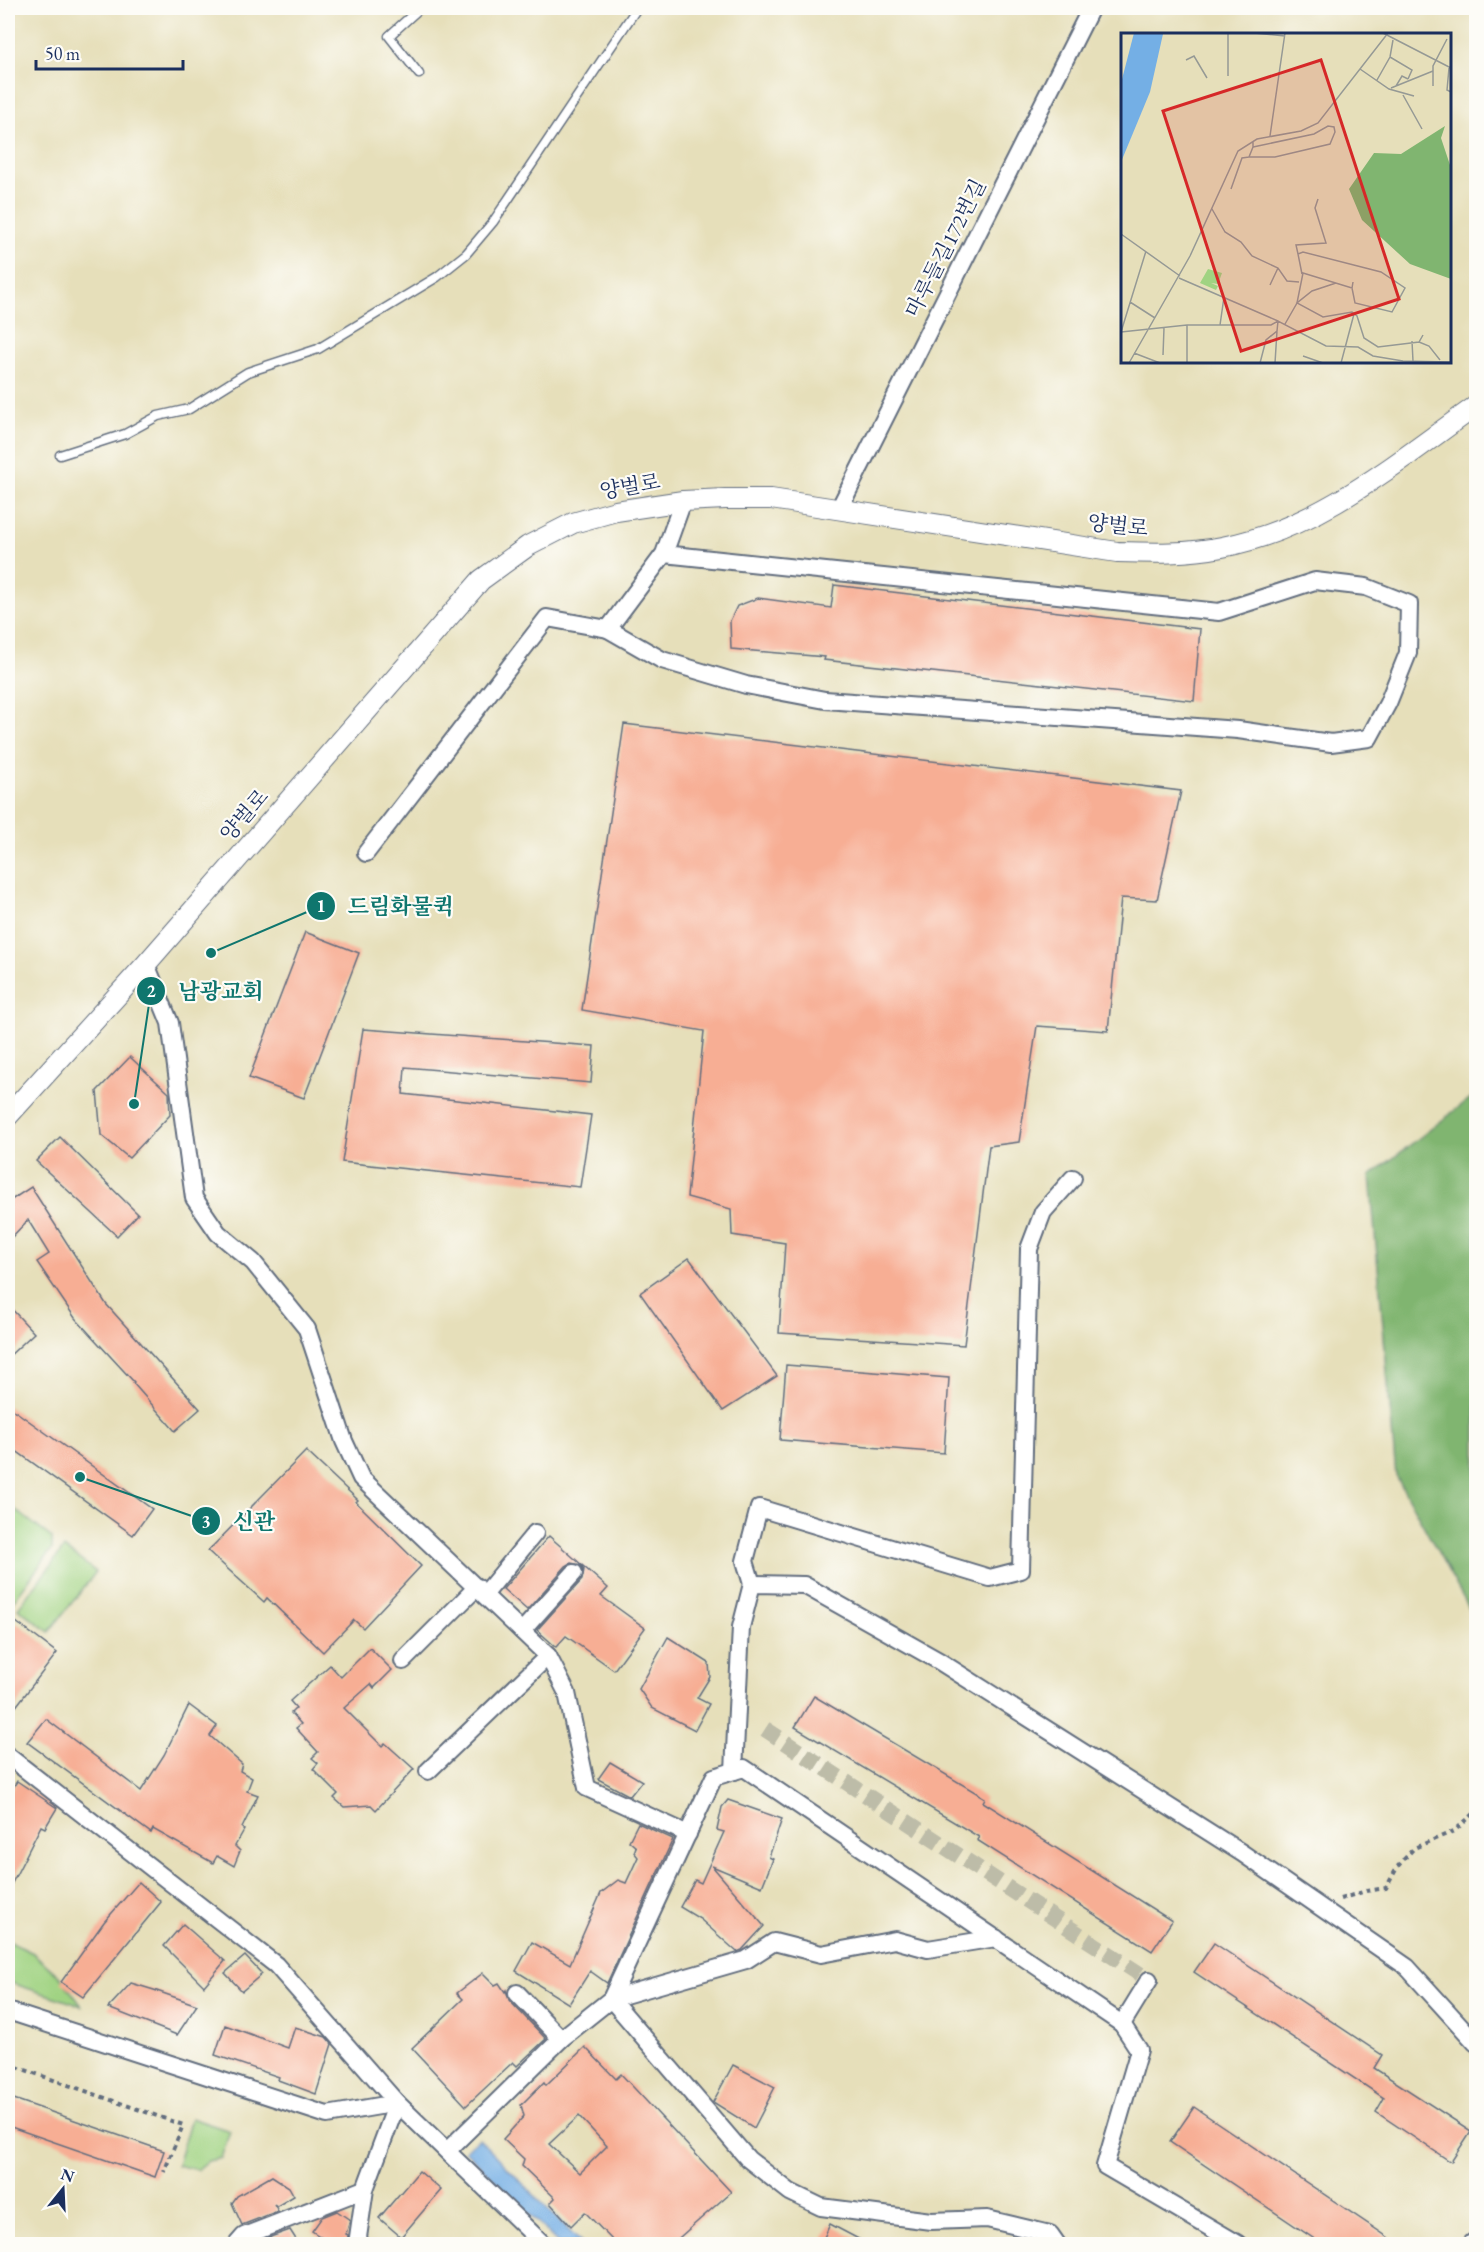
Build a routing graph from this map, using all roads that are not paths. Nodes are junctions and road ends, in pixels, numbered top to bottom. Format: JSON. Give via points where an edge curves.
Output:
{"nodes":[{"id":1,"x":420,"y":8,"type":"edge"},
{"id":2,"x":637,"y":8,"type":"edge"},
{"id":3,"x":1091,"y":8,"type":"edge"},
{"id":4,"x":419,"y":74,"type":"dead end"},
{"id":5,"x":1476,"y":406,"type":"edge"},
{"id":6,"x":60,"y":454,"type":"dead end"},
{"id":7,"x":683,"y":501,"type":"junction"},
{"id":8,"x":839,"y":509,"type":"junction"},
{"id":9,"x":664,"y":554,"type":"junction"},
{"id":10,"x":608,"y":629,"type":"junction"},
{"id":11,"x":366,"y":853,"type":"dead end"},
{"id":12,"x":146,"y":964,"type":"junction"},
{"id":13,"x":8,"y":1116,"type":"edge"},
{"id":14,"x":1073,"y":1178,"type":"dead end"},
{"id":15,"x":535,"y":1533,"type":"dead end"},
{"id":16,"x":574,"y":1573,"type":"dead end"},
{"id":17,"x":752,"y":1584,"type":"junction"},
{"id":18,"x":481,"y":1591,"type":"junction"},
{"id":19,"x":522,"y":1631,"type":"junction"},
{"id":20,"x":548,"y":1656,"type":"junction"},
{"id":21,"x":403,"y":1661,"type":"dead end"},
{"id":22,"x":8,"y":1756,"type":"edge"},
{"id":23,"x":734,"y":1771,"type":"junction"},
{"id":24,"x":428,"y":1772,"type":"dead end"},
{"id":25,"x":688,"y":1834,"type":"junction"},
{"id":26,"x":996,"y":1938,"type":"junction"},
{"id":27,"x":1149,"y":1980,"type":"dead end"},
{"id":28,"x":517,"y":1993,"type":"dead end"},
{"id":29,"x":611,"y":1999,"type":"junction"},
{"id":30,"x":8,"y":2011,"type":"edge"},
{"id":31,"x":1122,"y":2024,"type":"junction"},
{"id":32,"x":561,"y":2039,"type":"junction"},
{"id":33,"x":1476,"y":2043,"type":"edge"},
{"id":34,"x":397,"y":2103,"type":"junction"},
{"id":35,"x":447,"y":2151,"type":"junction"},
{"id":36,"x":365,"y":2189,"type":"junction"},
{"id":37,"x":1476,"y":2240,"type":"edge"},
{"id":38,"x":237,"y":2244,"type":"edge"},
{"id":39,"x":357,"y":2244,"type":"edge"},
{"id":40,"x":543,"y":2244,"type":"edge"},
{"id":41,"x":1057,"y":2244,"type":"edge"},
{"id":42,"x":1239,"y":2244,"type":"edge"},
{"id":43,"x":1471,"y":2244,"type":"edge"}],
"edges":[{"from":1,"to":4,"type":"lane","via":[[389,36]]},
{"from":2,"to":6,"type":"lane","via":[[493,222],[466,254],[437,277],[318,349],[248,372],[189,409],[158,416],[125,434]]},
{"from":3,"to":8,"type":"street","name":"마루들길172번길"},
{"from":5,"to":8,"type":"street","name":"양벌로","via":[[1317,514],[1284,529],[1224,547],[1117,552]]},
{"from":7,"to":8,"type":"street","name":"양벌로","via":[[771,500]]},
{"from":7,"to":9,"type":"street"},
{"from":7,"to":12,"type":"street","name":"양벌로","via":[[616,511],[573,523],[528,546],[481,580]]},
{"from":9,"to":10,"type":"street"},
{"from":9,"to":10,"type":"street","via":[[1219,612],[1315,581],[1366,587],[1409,604],[1408,653],[1369,738],[1331,743],[1238,730],[825,700],[746,685],[662,660]]},
{"from":10,"to":11,"type":"street","via":[[547,618]]},
{"from":12,"to":13,"type":"street","name":"양벌로"},
{"from":12,"to":18,"type":"street","via":[[171,1023],[194,1198],[218,1233],[253,1262],[307,1329],[344,1441],[361,1478]]},
{"from":14,"to":17,"type":"street","via":[[1043,1212],[1029,1249],[1021,1570],[990,1578],[759,1508],[745,1561]]},
{"from":15,"to":18,"type":"street"},
{"from":16,"to":19,"type":"street"},
{"from":17,"to":23,"type":"street","via":[[741,1627]]},
{"from":17,"to":33,"type":"street","via":[[804,1585],[969,1680],[1242,1854],[1407,1967]]},
{"from":18,"to":19,"type":"street"},
{"from":18,"to":21,"type":"street"},
{"from":19,"to":20,"type":"street"},
{"from":20,"to":24,"type":"street"},
{"from":20,"to":25,"type":"street","via":[[567,1694],[587,1788]]},
{"from":22,"to":34,"type":"street","via":[[276,1965]]},
{"from":23,"to":25,"type":"street","via":[[714,1777]]},
{"from":23,"to":26,"type":"street","via":[[744,1768]]},
{"from":25,"to":29,"type":"street"},
{"from":26,"to":29,"type":"street","via":[[928,1948],[895,1940],[822,1954],[774,1942],[746,1960]]},
{"from":26,"to":31,"type":"street"},
{"from":27,"to":31,"type":"street"},
{"from":28,"to":32,"type":"street"},
{"from":29,"to":32,"type":"street"},
{"from":29,"to":41,"type":"street","via":[[748,2159],[790,2192],[821,2207],[931,2221],[987,2219],[1050,2234]]},
{"from":30,"to":34,"type":"street","via":[[327,2115]]},
{"from":31,"to":42,"type":"street","via":[[1139,2050],[1106,2166]]},
{"from":32,"to":35,"type":"street"},
{"from":34,"to":35,"type":"street"},
{"from":34,"to":36,"type":"street"},
{"from":35,"to":40,"type":"street"},
{"from":36,"to":38,"type":"street","via":[[244,2236]]},
{"from":36,"to":39,"type":"street"},
{"from":37,"to":43,"type":"street"}]}
